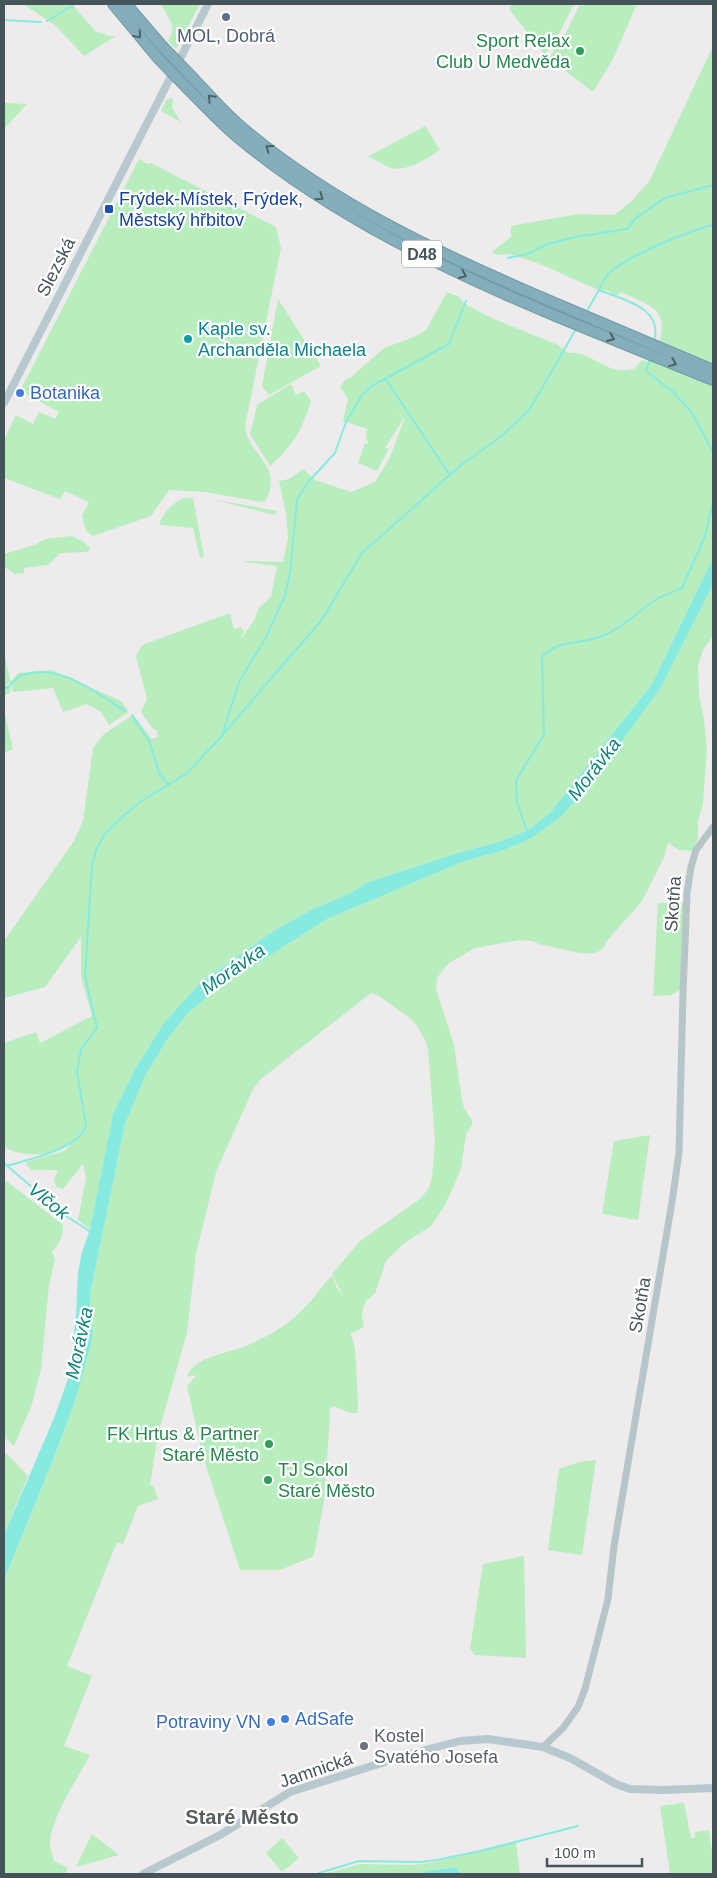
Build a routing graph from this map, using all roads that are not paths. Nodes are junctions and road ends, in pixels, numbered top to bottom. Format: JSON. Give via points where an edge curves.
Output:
{"nodes":[{"id":1,"x":113,"y":4,"type":"edge"},
{"id":2,"x":126,"y":4,"type":"edge"},
{"id":3,"x":208,"y":4,"type":"edge"},
{"id":4,"x":635,"y":343,"type":"junction"},
{"id":5,"x":713,"y":370,"type":"edge"},
{"id":6,"x":713,"y":380,"type":"edge"},
{"id":7,"x":4,"y":403,"type":"edge"},
{"id":8,"x":713,"y":828,"type":"edge"},
{"id":9,"x":543,"y":1746,"type":"junction"},
{"id":10,"x":713,"y":1788,"type":"edge"},
{"id":11,"x":143,"y":1874,"type":"edge"}],
"edges":[{"from":1,"to":4,"type":"highway","number":"D48","one_way":true,"bridge":true,"via":[[157,57],[214,116],[246,144],[345,213],[450,269]]},
{"from":4,"to":2,"type":"highway","number":"D48","one_way":true,"bridge":true,"via":[[439,251],[323,186],[252,136],[162,46]]},
{"from":3,"to":7,"type":"main road","name":"Slezská"},
{"from":4,"to":5,"type":"highway","number":"D48"},
{"from":4,"to":6,"type":"highway","number":"D48","one_way":true},
{"from":8,"to":9,"type":"street","name":"Skotňa","via":[[696,850],[687,893],[679,1152],[614,1546],[608,1600],[578,1707],[563,1728]]},
{"from":9,"to":10,"type":"main road","name":"Jamnická","via":[[625,1788]]},
{"from":9,"to":11,"type":"main road","name":"Jamnická","via":[[488,1739],[460,1741],[342,1775],[284,1795],[220,1835]]}]}
